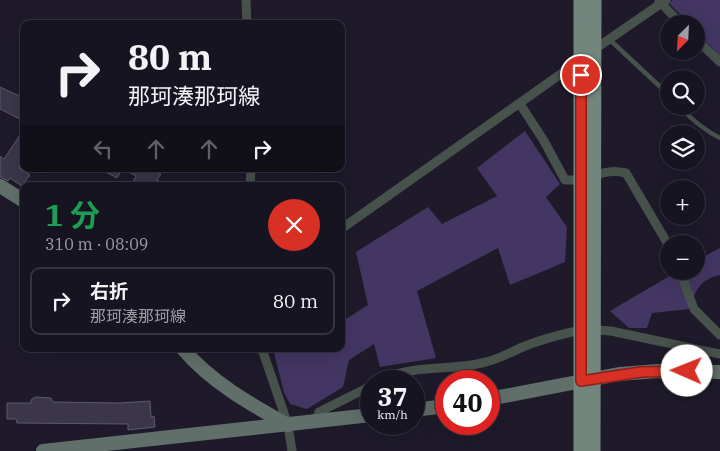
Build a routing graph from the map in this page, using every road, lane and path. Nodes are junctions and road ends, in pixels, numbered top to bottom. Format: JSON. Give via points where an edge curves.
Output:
{"nodes":[{"id":1,"x":246,"y":0,"type":"edge"},
{"id":2,"x":581,"y":0,"type":"edge"},
{"id":3,"x":594,"y":0,"type":"edge"},
{"id":4,"x":662,"y":1,"type":"edge"},
{"id":5,"x":674,"y":15,"type":"edge"},
{"id":6,"x":246,"y":20,"type":"edge"},
{"id":7,"x":610,"y":39,"type":"junction"},
{"id":8,"x":705,"y":48,"type":"edge"},
{"id":9,"x":593,"y":50,"type":"junction"},
{"id":10,"x":581,"y":60,"type":"junction"},
{"id":11,"x":720,"y":62,"type":"edge"},
{"id":12,"x":660,"y":86,"type":"edge"},
{"id":13,"x":520,"y":104,"type":"junction"},
{"id":14,"x":687,"y":115,"type":"edge"},
{"id":15,"x":720,"y":138,"type":"edge"},
{"id":16,"x":587,"y":178,"type":"junction"},
{"id":17,"x":0,"y":186,"type":"edge"},
{"id":18,"x":20,"y":198,"type":"edge"},
{"id":19,"x":345,"y":226,"type":"edge"},
{"id":20,"x":663,"y":235,"type":"edge"},
{"id":21,"x":683,"y":280,"type":"edge"},
{"id":22,"x":587,"y":330,"type":"junction"},
{"id":23,"x":720,"y":335,"type":"edge"},
{"id":24,"x":190,"y":352,"type":"edge"},
{"id":25,"x":263,"y":352,"type":"edge"},
{"id":26,"x":720,"y":354,"type":"edge"},
{"id":27,"x":414,"y":370,"type":"edge"},
{"id":28,"x":720,"y":372,"type":"edge"},
{"id":29,"x":587,"y":379,"type":"junction"},
{"id":30,"x":360,"y":392,"type":"edge"},
{"id":31,"x":500,"y":397,"type":"edge"},
{"id":32,"x":360,"y":416,"type":"edge"},
{"id":33,"x":315,"y":422,"type":"junction"},
{"id":34,"x":288,"y":425,"type":"junction"},
{"id":35,"x":47,"y":451,"type":"edge"},
{"id":36,"x":292,"y":451,"type":"edge"},
{"id":37,"x":581,"y":451,"type":"edge"},
{"id":38,"x":593,"y":451,"type":"edge"}],
"edges":[{"from":1,"to":6,"type":"street"},
{"from":2,"to":10,"type":"main road"},
{"from":3,"to":9,"type":"main road"},
{"from":4,"to":5,"type":"street"},
{"from":4,"to":7,"type":"street"},
{"from":7,"to":9,"type":"street"},
{"from":7,"to":12,"type":"lane"},
{"from":8,"to":11,"type":"street"},
{"from":9,"to":10,"type":"street"},
{"from":9,"to":16,"type":"main road"},
{"from":10,"to":13,"type":"street"},
{"from":10,"to":16,"type":"main road"},
{"from":13,"to":16,"type":"street","via":[[565,180]]},
{"from":13,"to":19,"type":"street"},
{"from":14,"to":15,"type":"lane"},
{"from":16,"to":20,"type":"street","via":[[615,170],[626,173]]},
{"from":16,"to":22,"type":"main road"},
{"from":17,"to":18,"type":"street"},
{"from":21,"to":23,"type":"street","via":[[694,309]]},
{"from":22,"to":26,"type":"street","via":[[621,332]]},
{"from":22,"to":27,"type":"street","via":[[548,338],[483,363]]},
{"from":22,"to":29,"type":"main road"},
{"from":24,"to":34,"type":"street","via":[[234,393]]},
{"from":25,"to":34,"type":"street"},
{"from":28,"to":29,"type":"street","via":[[658,371]]},
{"from":29,"to":31,"type":"street"},
{"from":29,"to":37,"type":"main road"},
{"from":29,"to":38,"type":"main road"},
{"from":30,"to":33,"type":"street","via":[[319,412]]},
{"from":32,"to":33,"type":"street"},
{"from":33,"to":34,"type":"street"},
{"from":34,"to":35,"type":"street"},
{"from":34,"to":36,"type":"street"}]}
